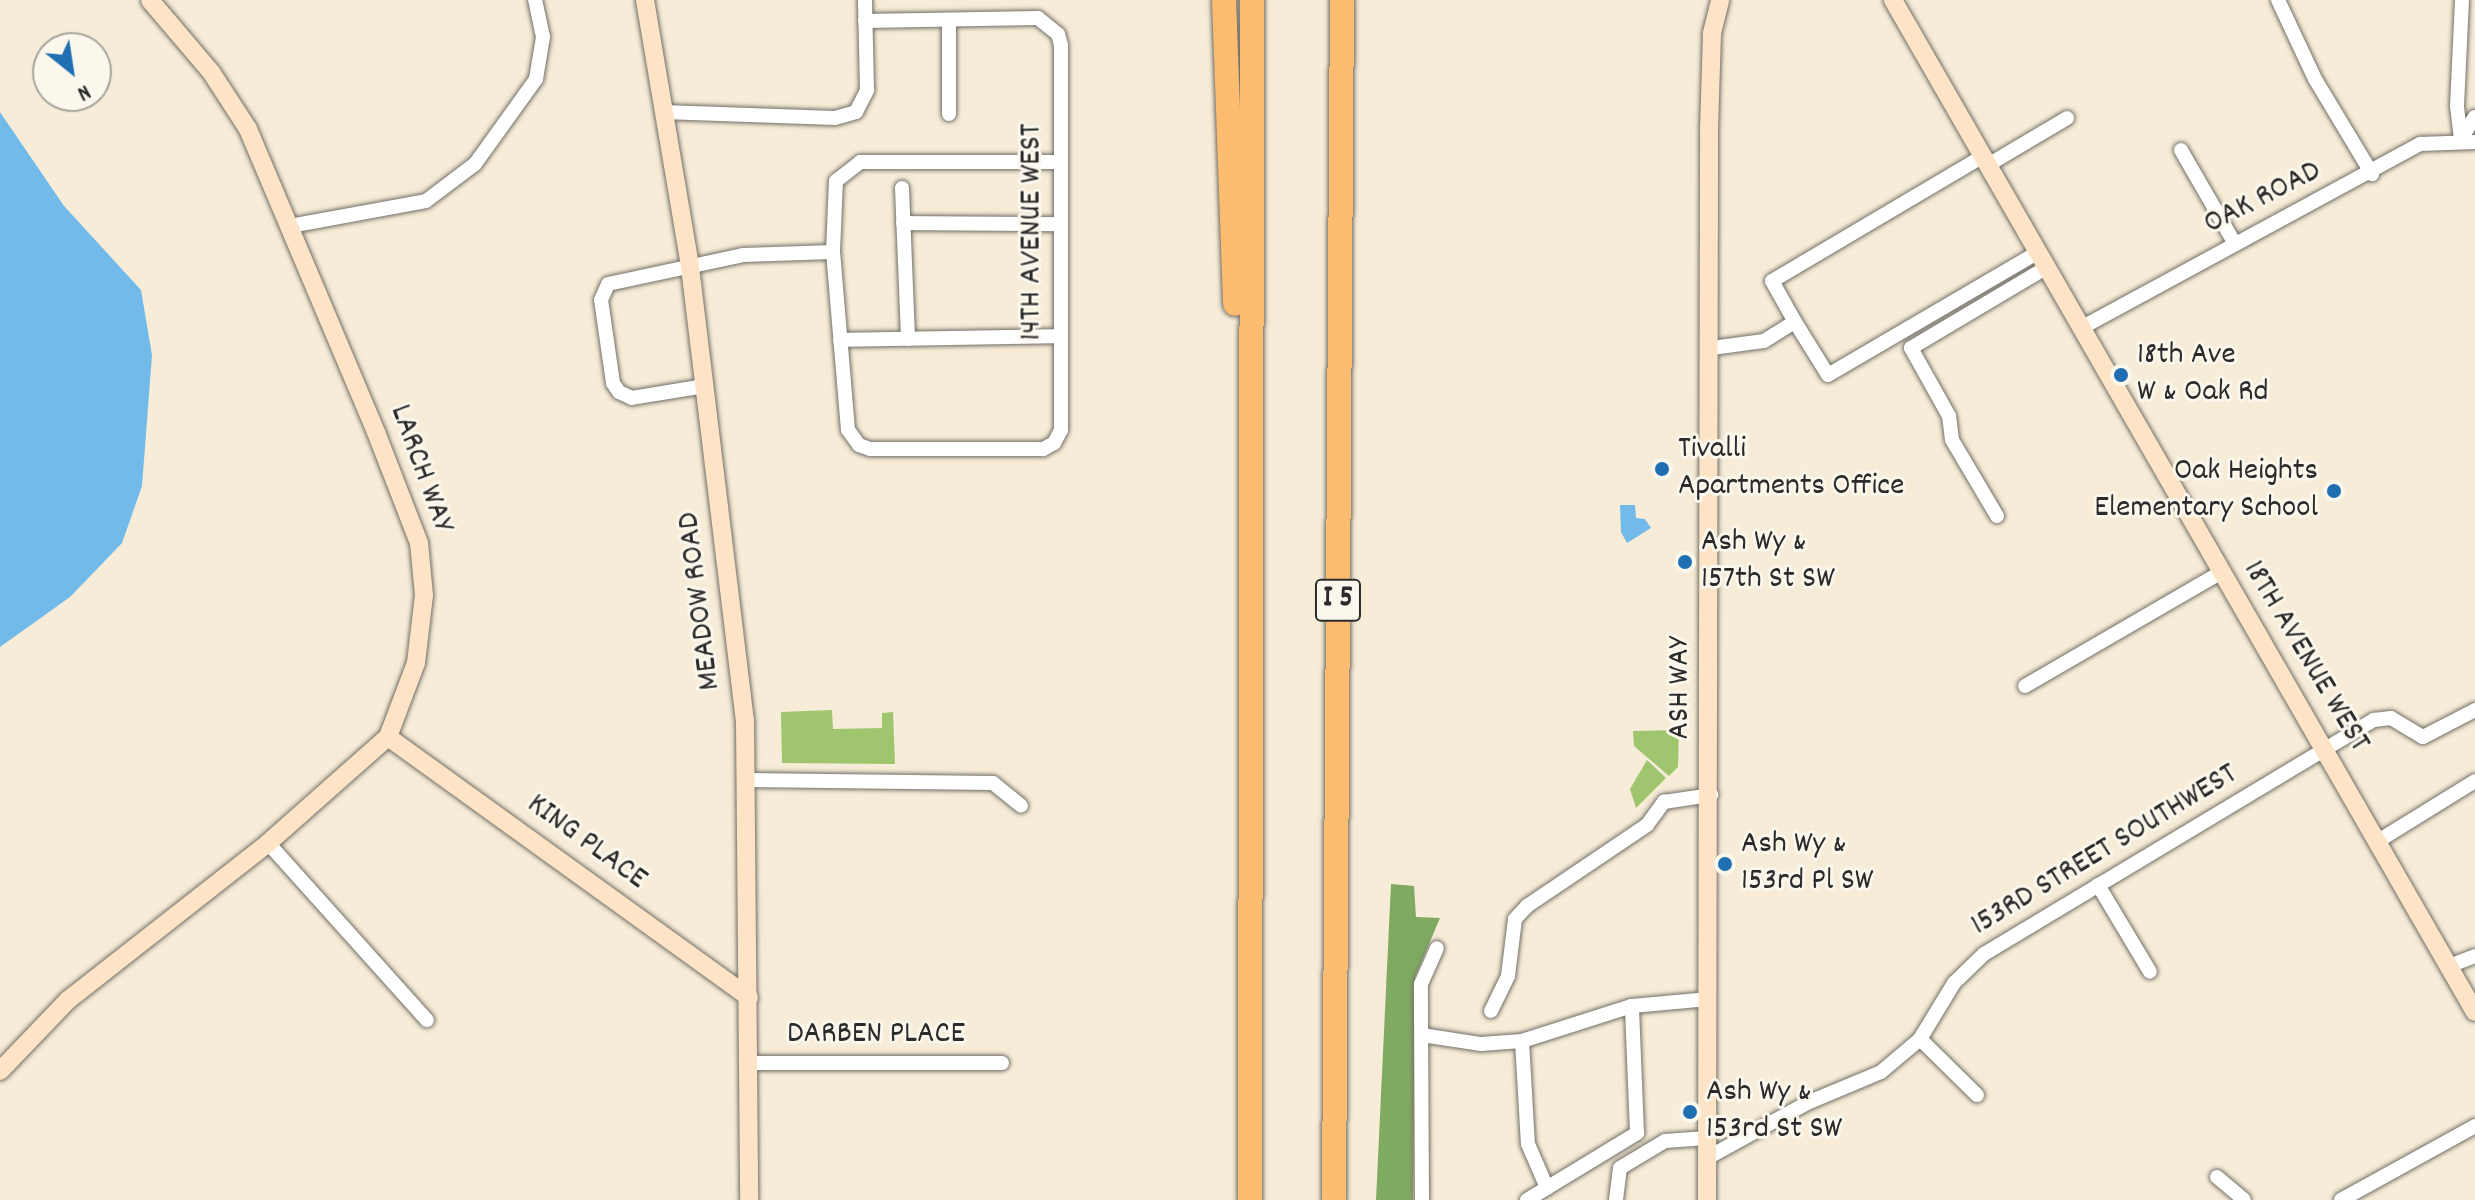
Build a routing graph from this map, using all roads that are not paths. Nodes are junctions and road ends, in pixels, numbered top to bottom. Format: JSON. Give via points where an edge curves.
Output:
{"nodes":[{"id":1,"x":150,"y":0,"type":"edge"},
{"id":2,"x":535,"y":0,"type":"edge"},
{"id":3,"x":645,"y":0,"type":"edge"},
{"id":4,"x":865,"y":0,"type":"edge"},
{"id":5,"x":1224,"y":0,"type":"edge"},
{"id":6,"x":1252,"y":0,"type":"edge"},
{"id":7,"x":1342,"y":0,"type":"edge"},
{"id":8,"x":1709,"y":0,"type":"edge"},
{"id":9,"x":1720,"y":0,"type":"edge"},
{"id":10,"x":1893,"y":0,"type":"edge"},
{"id":11,"x":2278,"y":0,"type":"edge"},
{"id":12,"x":2462,"y":0,"type":"edge"},
{"id":13,"x":949,"y":20,"type":"junction"},
{"id":14,"x":865,"y":21,"type":"junction"},
{"id":15,"x":1712,"y":33,"type":"junction"},
{"id":16,"x":663,"y":112,"type":"junction"},
{"id":17,"x":949,"y":114,"type":"dead end"},
{"id":18,"x":2475,"y":117,"type":"edge"},
{"id":19,"x":2067,"y":118,"type":"dead end"},
{"id":20,"x":2468,"y":141,"type":"edge"},
{"id":21,"x":2181,"y":150,"type":"dead end"},
{"id":22,"x":1985,"y":161,"type":"junction"},
{"id":23,"x":1061,"y":162,"type":"junction"},
{"id":24,"x":2372,"y":174,"type":"junction"},
{"id":25,"x":902,"y":188,"type":"dead end"},
{"id":26,"x":903,"y":223,"type":"junction"},
{"id":27,"x":1061,"y":224,"type":"junction"},
{"id":28,"x":290,"y":226,"type":"junction"},
{"id":29,"x":2235,"y":244,"type":"junction"},
{"id":30,"x":833,"y":252,"type":"junction"},
{"id":31,"x":2042,"y":260,"type":"junction"},
{"id":32,"x":690,"y":267,"type":"junction"},
{"id":33,"x":1795,"y":322,"type":"junction"},
{"id":34,"x":2081,"y":328,"type":"junction"},
{"id":35,"x":1061,"y":336,"type":"junction"},
{"id":36,"x":908,"y":339,"type":"junction"},
{"id":37,"x":840,"y":340,"type":"junction"},
{"id":38,"x":1712,"y":348,"type":"junction"},
{"id":39,"x":705,"y":386,"type":"junction"},
{"id":40,"x":1997,"y":516,"type":"dead end"},
{"id":41,"x":2220,"y":573,"type":"junction"},
{"id":42,"x":1248,"y":646,"type":"junction"},
{"id":43,"x":2025,"y":686,"type":"dead end"},
{"id":44,"x":2475,"y":710,"type":"edge"},
{"id":45,"x":388,"y":737,"type":"junction"},
{"id":46,"x":2325,"y":750,"type":"junction"},
{"id":47,"x":745,"y":780,"type":"junction"},
{"id":48,"x":2475,"y":781,"type":"edge"},
{"id":49,"x":1711,"y":795,"type":"junction"},
{"id":50,"x":1021,"y":806,"type":"dead end"},
{"id":51,"x":2378,"y":841,"type":"junction"},
{"id":52,"x":268,"y":843,"type":"junction"},
{"id":53,"x":2098,"y":885,"type":"junction"},
{"id":54,"x":1437,"y":948,"type":"dead end"},
{"id":55,"x":2475,"y":956,"type":"edge"},
{"id":56,"x":2449,"y":966,"type":"junction"},
{"id":57,"x":2150,"y":972,"type":"dead end"},
{"id":58,"x":749,"y":997,"type":"junction"},
{"id":59,"x":1709,"y":999,"type":"junction"},
{"id":60,"x":1632,"y":1006,"type":"junction"},
{"id":61,"x":1491,"y":1011,"type":"dead end"},
{"id":62,"x":2475,"y":1012,"type":"edge"},
{"id":63,"x":427,"y":1020,"type":"dead end"},
{"id":64,"x":1422,"y":1035,"type":"junction"},
{"id":65,"x":1920,"y":1039,"type":"junction"},
{"id":66,"x":1522,"y":1041,"type":"junction"},
{"id":67,"x":749,"y":1063,"type":"junction"},
{"id":68,"x":1002,"y":1063,"type":"dead end"},
{"id":69,"x":0,"y":1071,"type":"edge"},
{"id":70,"x":1977,"y":1095,"type":"dead end"},
{"id":71,"x":2475,"y":1126,"type":"edge"},
{"id":72,"x":1707,"y":1138,"type":"junction"},
{"id":73,"x":1707,"y":1158,"type":"junction"},
{"id":74,"x":2217,"y":1177,"type":"dead end"},
{"id":75,"x":1547,"y":1188,"type":"junction"},
{"id":76,"x":749,"y":1200,"type":"edge"},
{"id":77,"x":1250,"y":1200,"type":"edge"},
{"id":78,"x":1334,"y":1200,"type":"edge"},
{"id":79,"x":1422,"y":1200,"type":"edge"},
{"id":80,"x":1527,"y":1200,"type":"edge"},
{"id":81,"x":1616,"y":1200,"type":"edge"},
{"id":82,"x":1707,"y":1200,"type":"edge"},
{"id":83,"x":2244,"y":1200,"type":"edge"},
{"id":84,"x":2341,"y":1200,"type":"edge"}],
"edges":[{"from":1,"to":28,"type":"street","name":"LARCH WAY","via":[[211,72],[248,129]]},
{"from":2,"to":28,"type":"street","via":[[543,37],[536,79],[475,164],[426,201]]},
{"from":3,"to":16,"type":"street","name":"MEADOW ROAD"},
{"from":4,"to":14,"type":"street"},
{"from":5,"to":42,"type":"highway"},
{"from":6,"to":42,"type":"highway"},
{"from":7,"to":78,"type":"highway","number":"I 5"},
{"from":8,"to":15,"type":"street","name":"ASH WAY"},
{"from":9,"to":15,"type":"street","name":"ASH WAY"},
{"from":10,"to":22,"type":"street","name":"18TH AVENUE WEST"},
{"from":11,"to":24,"type":"street","via":[[2315,79]]},
{"from":12,"to":20,"type":"street","via":[[2457,106]]},
{"from":13,"to":14,"type":"street"},
{"from":13,"to":17,"type":"street"},
{"from":13,"to":23,"type":"street","name":"14TH AVENUE WEST","via":[[1038,18],[1049,23],[1061,45]]},
{"from":14,"to":16,"type":"street","via":[[867,90],[856,112],[835,118]]},
{"from":15,"to":38,"type":"street","name":"ASH WAY"},
{"from":16,"to":32,"type":"street","name":"MEADOW ROAD"},
{"from":18,"to":20,"type":"street"},
{"from":19,"to":22,"type":"street"},
{"from":20,"to":24,"type":"street","name":"OAK ROAD","via":[[2420,144]]},
{"from":21,"to":29,"type":"street"},
{"from":22,"to":31,"type":"street","name":"18TH AVENUE WEST"},
{"from":22,"to":33,"type":"street","via":[[1772,281]]},
{"from":23,"to":27,"type":"street","name":"14TH AVENUE WEST"},
{"from":23,"to":30,"type":"street","via":[[860,162],[836,181]]},
{"from":24,"to":29,"type":"street","name":"OAK ROAD"},
{"from":25,"to":26,"type":"street"},
{"from":26,"to":27,"type":"street"},
{"from":26,"to":36,"type":"street"},
{"from":27,"to":35,"type":"street","name":"14TH AVENUE WEST"},
{"from":28,"to":45,"type":"street","name":"LARCH WAY","via":[[419,543],[424,595],[416,663]]},
{"from":29,"to":34,"type":"street","name":"OAK ROAD"},
{"from":30,"to":32,"type":"street","via":[[743,255]]},
{"from":30,"to":37,"type":"street"},
{"from":31,"to":33,"type":"street","via":[[1828,375]]},
{"from":31,"to":34,"type":"street","name":"18TH AVENUE WEST"},
{"from":31,"to":40,"type":"street","via":[[1911,348],[1949,416],[1952,440]]},
{"from":32,"to":39,"type":"street","name":"MEADOW ROAD"},
{"from":32,"to":39,"type":"street","via":[[617,279],[605,288],[601,300],[613,383],[619,392],[632,398]]},
{"from":33,"to":38,"type":"street","via":[[1764,341]]},
{"from":34,"to":41,"type":"street","name":"18TH AVENUE WEST"},
{"from":35,"to":36,"type":"street"},
{"from":35,"to":37,"type":"street","name":"14TH AVENUE WEST","via":[[1061,430],[1043,449],[870,449],[853,439]]},
{"from":36,"to":37,"type":"street"},
{"from":38,"to":49,"type":"street","name":"ASH WAY"},
{"from":39,"to":47,"type":"street","name":"MEADOW ROAD","via":[[745,720]]},
{"from":41,"to":43,"type":"street"},
{"from":41,"to":46,"type":"street","name":"18TH AVENUE WEST"},
{"from":42,"to":77,"type":"highway"},
{"from":44,"to":46,"type":"street","name":"153RD STREET SOUTHWEST","via":[[2423,737],[2384,717]]},
{"from":45,"to":52,"type":"street","name":"LARCH WAY"},
{"from":45,"to":58,"type":"street","name":"KING PLACE"},
{"from":46,"to":51,"type":"street","name":"18TH AVENUE WEST"},
{"from":46,"to":53,"type":"street","name":"153RD STREET SOUTHWEST"},
{"from":47,"to":50,"type":"street","via":[[993,783]]},
{"from":47,"to":58,"type":"street","name":"MEADOW ROAD"},
{"from":48,"to":51,"type":"street"},
{"from":49,"to":59,"type":"street","name":"ASH WAY"},
{"from":49,"to":61,"type":"street","via":[[1664,802],[1647,825],[1527,906],[1515,919],[1508,976]]},
{"from":51,"to":56,"type":"street","name":"18TH AVENUE WEST"},
{"from":52,"to":63,"type":"street"},
{"from":52,"to":69,"type":"street","name":"LARCH WAY","via":[[68,1000]]},
{"from":53,"to":57,"type":"street"},
{"from":53,"to":65,"type":"street","name":"153RD STREET SOUTHWEST","via":[[1984,954],[1954,983]]},
{"from":54,"to":64,"type":"street","via":[[1421,984]]},
{"from":55,"to":56,"type":"street"},
{"from":56,"to":62,"type":"street","name":"18TH AVENUE WEST"},
{"from":58,"to":67,"type":"street","name":"MEADOW ROAD"},
{"from":59,"to":60,"type":"street"},
{"from":59,"to":72,"type":"street","name":"ASH WAY"},
{"from":60,"to":66,"type":"street"},
{"from":60,"to":75,"type":"street","via":[[1637,1133]]},
{"from":64,"to":66,"type":"street","via":[[1481,1044]]},
{"from":64,"to":79,"type":"street"},
{"from":65,"to":70,"type":"street"},
{"from":65,"to":73,"type":"street","name":"153RD STREET SOUTHWEST","via":[[1881,1072],[1807,1103]]},
{"from":66,"to":75,"type":"street","via":[[1528,1144]]},
{"from":67,"to":68,"type":"street","name":"DARBEN PLACE"},
{"from":67,"to":76,"type":"street","name":"MEADOW ROAD"},
{"from":71,"to":84,"type":"street"},
{"from":72,"to":73,"type":"street","name":"ASH WAY"},
{"from":72,"to":81,"type":"street","via":[[1665,1141],[1620,1168]]},
{"from":73,"to":82,"type":"street","name":"ASH WAY"},
{"from":74,"to":83,"type":"street"},
{"from":75,"to":80,"type":"street"}]}
